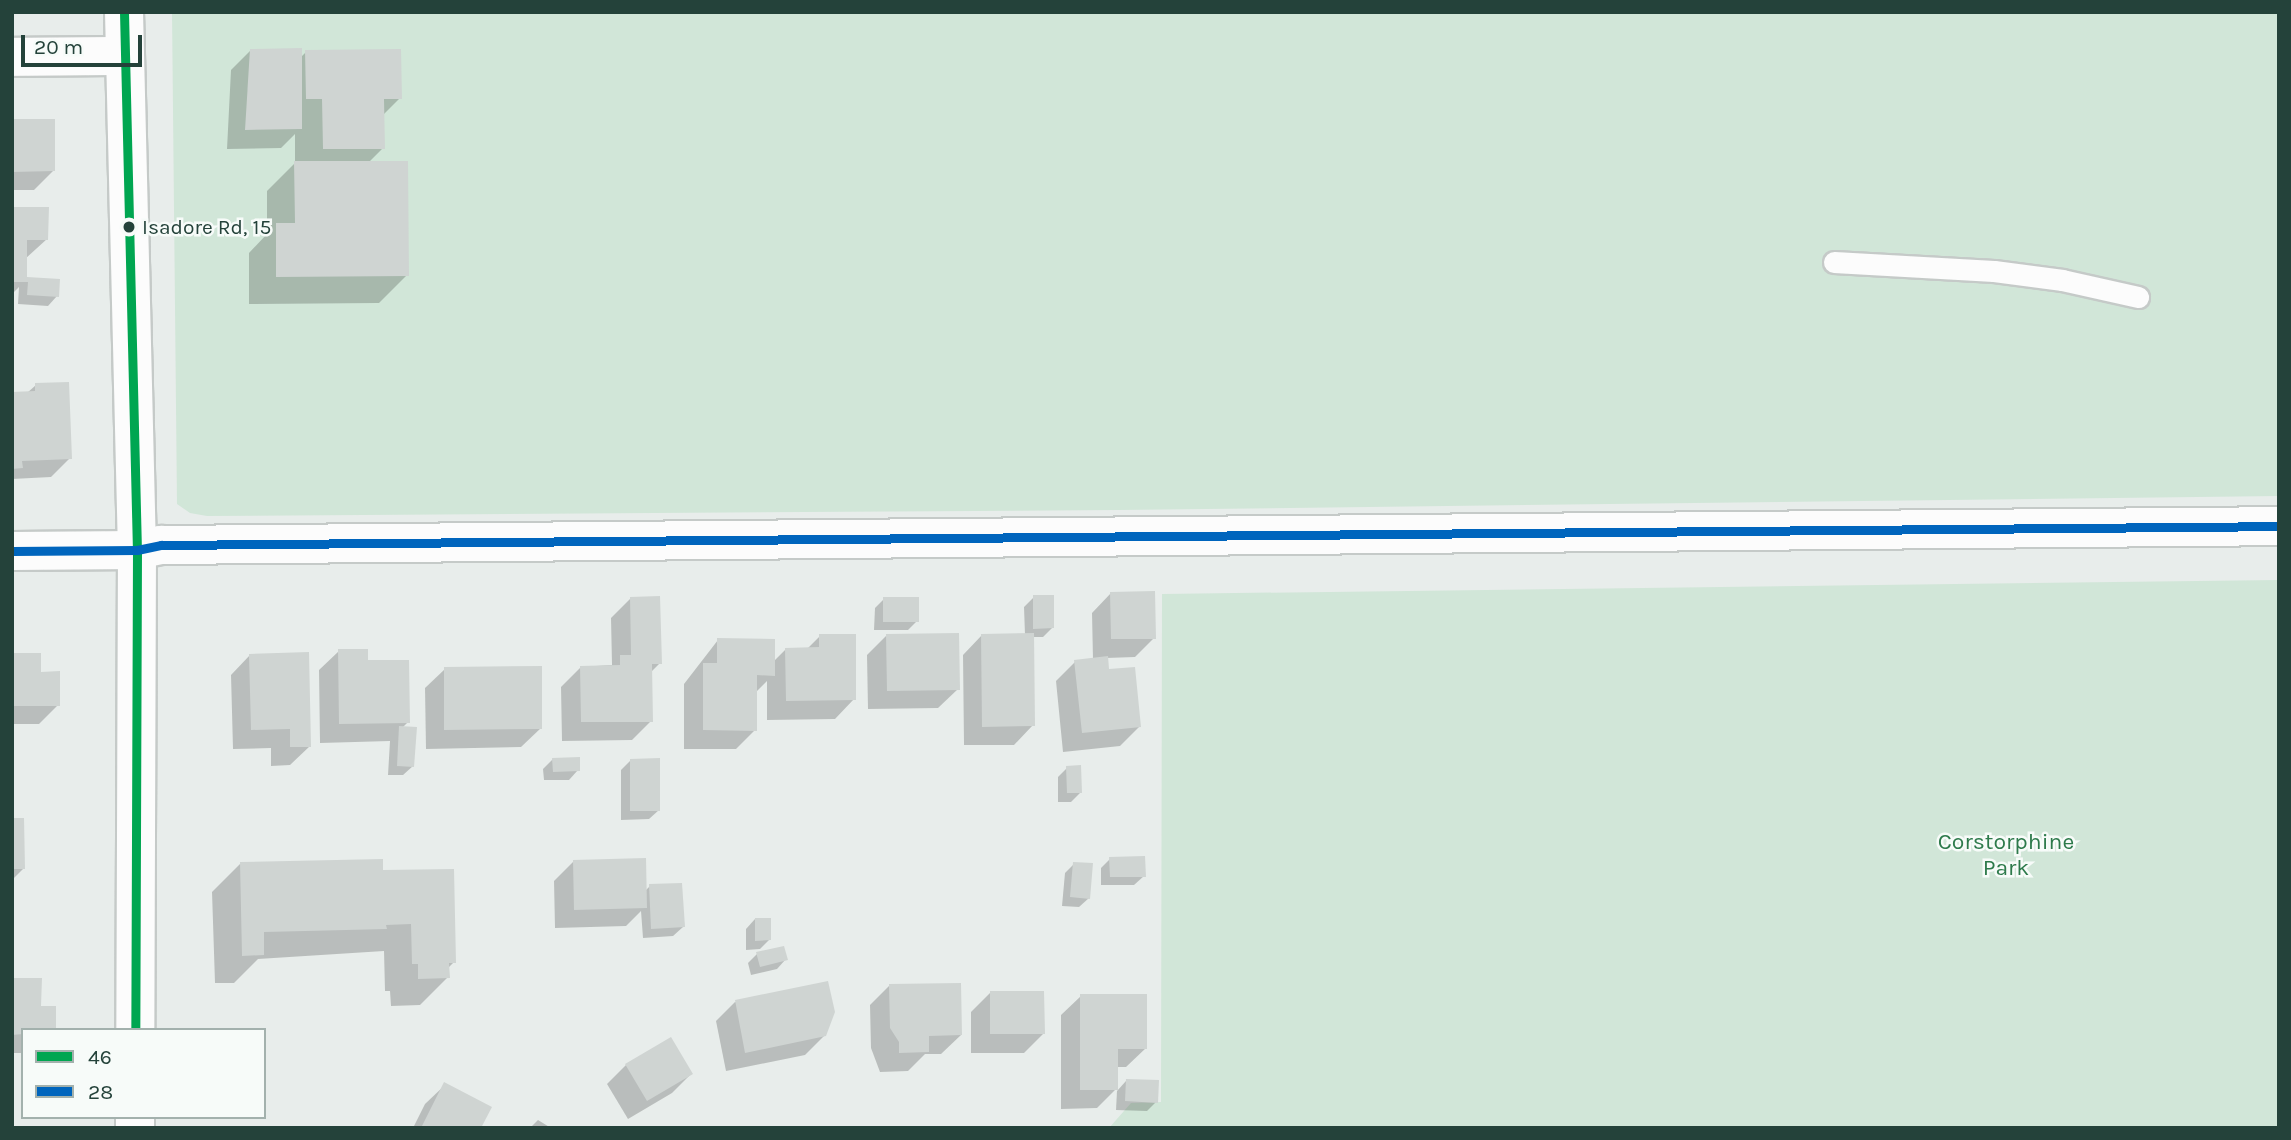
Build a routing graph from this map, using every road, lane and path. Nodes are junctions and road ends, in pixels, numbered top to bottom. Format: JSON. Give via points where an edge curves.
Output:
{"nodes":[{"id":1,"x":124,"y":12,"type":"edge"},
{"id":2,"x":125,"y":56,"type":"junction"},
{"id":3,"x":12,"y":57,"type":"edge"},
{"id":4,"x":1835,"y":262,"type":"dead end"},
{"id":5,"x":2138,"y":297,"type":"dead end"},
{"id":6,"x":2279,"y":526,"type":"edge"},
{"id":7,"x":137,"y":550,"type":"junction"},
{"id":8,"x":12,"y":551,"type":"edge"},
{"id":9,"x":135,"y":1028,"type":"edge"}],
"edges":[{"from":1,"to":2,"type":"street"},
{"from":2,"to":3,"type":"street"},
{"from":2,"to":7,"type":"street"},
{"from":4,"to":5,"type":"lane","via":[[1994,271]]},
{"from":6,"to":7,"type":"street","via":[[175,545]]},
{"from":7,"to":8,"type":"street"},
{"from":7,"to":9,"type":"street"}]}
